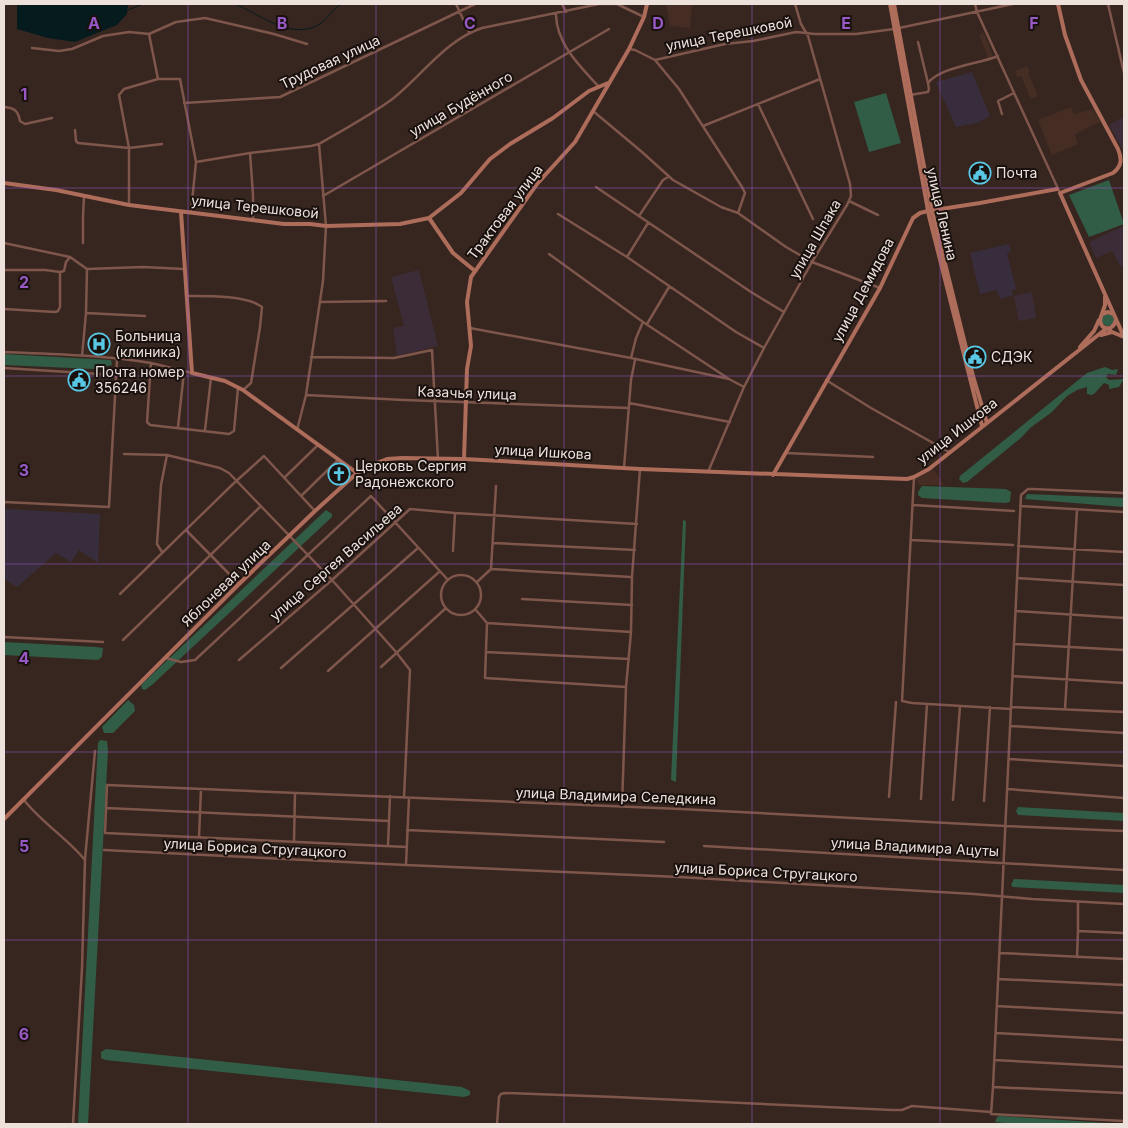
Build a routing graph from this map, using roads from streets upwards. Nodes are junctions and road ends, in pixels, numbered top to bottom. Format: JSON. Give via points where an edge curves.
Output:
{"nodes":[{"id":1,"x":456,"y":4,"type":"edge"},
{"id":2,"x":475,"y":4,"type":"edge"},
{"id":3,"x":562,"y":4,"type":"edge"},
{"id":4,"x":648,"y":4,"type":"edge"},
{"id":5,"x":796,"y":4,"type":"edge"},
{"id":6,"x":890,"y":4,"type":"edge"},
{"id":7,"x":894,"y":4,"type":"edge"},
{"id":8,"x":975,"y":4,"type":"edge"},
{"id":9,"x":1013,"y":4,"type":"edge"},
{"id":10,"x":1058,"y":4,"type":"edge"},
{"id":11,"x":1108,"y":4,"type":"edge"},
{"id":12,"x":459,"y":11,"type":"junction"},
{"id":13,"x":566,"y":12,"type":"junction"},
{"id":14,"x":977,"y":12,"type":"junction"},
{"id":15,"x":556,"y":14,"type":"junction"},
{"id":16,"x":644,"y":17,"type":"junction"},
{"id":17,"x":609,"y":29,"type":"dead end"},
{"id":18,"x":896,"y":29,"type":"junction"},
{"id":19,"x":469,"y":32,"type":"junction"},
{"id":20,"x":806,"y":33,"type":"junction"},
{"id":21,"x":149,"y":34,"type":"junction"},
{"id":22,"x":918,"y":42,"type":"dead end"},
{"id":23,"x":306,"y":44,"type":"dead end"},
{"id":24,"x":32,"y":48,"type":"dead end"},
{"id":25,"x":629,"y":50,"type":"junction"},
{"id":26,"x":569,"y":52,"type":"junction"},
{"id":27,"x":998,"y":56,"type":"junction"},
{"id":28,"x":655,"y":60,"type":"junction"},
{"id":29,"x":1124,"y":72,"type":"edge"},
{"id":30,"x":158,"y":79,"type":"junction"},
{"id":31,"x":820,"y":79,"type":"junction"},
{"id":32,"x":608,"y":83,"type":"junction"},
{"id":33,"x":928,"y":83,"type":"junction"},
{"id":34,"x":598,"y":87,"type":"junction"},
{"id":35,"x":1014,"y":93,"type":"junction"},
{"id":36,"x":910,"y":95,"type":"junction"},
{"id":37,"x":184,"y":103,"type":"junction"},
{"id":38,"x":758,"y":104,"type":"junction"},
{"id":39,"x":4,"y":108,"type":"edge"},
{"id":40,"x":593,"y":111,"type":"junction"},
{"id":41,"x":1002,"y":114,"type":"dead end"},
{"id":42,"x":52,"y":118,"type":"dead end"},
{"id":43,"x":703,"y":126,"type":"junction"},
{"id":44,"x":75,"y":130,"type":"dead end"},
{"id":45,"x":162,"y":144,"type":"dead end"},
{"id":46,"x":319,"y":144,"type":"junction"},
{"id":47,"x":129,"y":148,"type":"junction"},
{"id":48,"x":250,"y":153,"type":"junction"},
{"id":49,"x":196,"y":162,"type":"junction"},
{"id":50,"x":668,"y":177,"type":"junction"},
{"id":51,"x":4,"y":183,"type":"edge"},
{"id":52,"x":596,"y":188,"type":"dead end"},
{"id":53,"x":1057,"y":188,"type":"junction"},
{"id":54,"x":1060,"y":193,"type":"junction"},
{"id":55,"x":323,"y":196,"type":"junction"},
{"id":56,"x":84,"y":197,"type":"junction"},
{"id":57,"x":849,"y":201,"type":"junction"},
{"id":58,"x":129,"y":205,"type":"junction"},
{"id":59,"x":931,"y":210,"type":"junction"},
{"id":60,"x":181,"y":212,"type":"junction"},
{"id":61,"x":191,"y":212,"type":"junction"},
{"id":62,"x":558,"y":214,"type":"dead end"},
{"id":63,"x":738,"y":214,"type":"junction"},
{"id":64,"x":878,"y":215,"type":"dead end"},
{"id":65,"x":639,"y":216,"type":"junction"},
{"id":66,"x":429,"y":218,"type":"junction"},
{"id":67,"x":813,"y":219,"type":"dead end"},
{"id":68,"x":253,"y":220,"type":"junction"},
{"id":69,"x":648,"y":223,"type":"junction"},
{"id":70,"x":326,"y":226,"type":"junction"},
{"id":71,"x":4,"y":243,"type":"edge"},
{"id":72,"x":83,"y":243,"type":"dead end"},
{"id":73,"x":549,"y":254,"type":"dead end"},
{"id":74,"x":627,"y":257,"type":"junction"},
{"id":75,"x":70,"y":258,"type":"junction"},
{"id":76,"x":812,"y":262,"type":"junction"},
{"id":77,"x":87,"y":269,"type":"junction"},
{"id":78,"x":184,"y":269,"type":"junction"},
{"id":79,"x":4,"y":270,"type":"edge"},
{"id":80,"x":475,"y":271,"type":"junction"},
{"id":81,"x":60,"y":272,"type":"junction"},
{"id":82,"x":669,"y":287,"type":"junction"},
{"id":83,"x":880,"y":288,"type":"junction"},
{"id":84,"x":1104,"y":292,"type":"junction"},
{"id":85,"x":187,"y":296,"type":"junction"},
{"id":86,"x":386,"y":301,"type":"dead end"},
{"id":87,"x":320,"y":302,"type":"junction"},
{"id":88,"x":4,"y":309,"type":"edge"},
{"id":89,"x":784,"y":312,"type":"junction"},
{"id":90,"x":86,"y":313,"type":"junction"},
{"id":91,"x":1102,"y":314,"type":"junction"},
{"id":92,"x":145,"y":316,"type":"dead end"},
{"id":93,"x":1116,"y":317,"type":"junction"},
{"id":94,"x":1099,"y":320,"type":"junction"},
{"id":95,"x":645,"y":323,"type":"junction"},
{"id":96,"x":470,"y":328,"type":"junction"},
{"id":97,"x":1107,"y":328,"type":"junction"},
{"id":98,"x":1112,"y":332,"type":"junction"},
{"id":99,"x":1098,"y":336,"type":"junction"},
{"id":100,"x":1124,"y":337,"type":"edge"},
{"id":101,"x":764,"y":348,"type":"junction"},
{"id":102,"x":4,"y":352,"type":"edge"},
{"id":103,"x":1073,"y":354,"type":"junction"},
{"id":104,"x":82,"y":356,"type":"junction"},
{"id":105,"x":311,"y":357,"type":"junction"},
{"id":106,"x":631,"y":358,"type":"junction"},
{"id":107,"x":117,"y":359,"type":"junction"},
{"id":108,"x":635,"y":360,"type":"junction"},
{"id":109,"x":151,"y":364,"type":"junction"},
{"id":110,"x":4,"y":368,"type":"edge"},
{"id":111,"x":184,"y":371,"type":"junction"},
{"id":112,"x":192,"y":373,"type":"junction"},
{"id":113,"x":116,"y":374,"type":"junction"},
{"id":114,"x":211,"y":378,"type":"junction"},
{"id":115,"x":729,"y":380,"type":"junction"},
{"id":116,"x":826,"y":380,"type":"junction"},
{"id":117,"x":238,"y":387,"type":"junction"},
{"id":118,"x":744,"y":387,"type":"junction"},
{"id":119,"x":243,"y":390,"type":"junction"},
{"id":120,"x":306,"y":395,"type":"junction"},
{"id":121,"x":435,"y":401,"type":"junction"},
{"id":122,"x":466,"y":402,"type":"junction"},
{"id":123,"x":629,"y":403,"type":"junction"},
{"id":124,"x":629,"y":408,"type":"junction"},
{"id":125,"x":730,"y":422,"type":"junction"},
{"id":126,"x":987,"y":423,"type":"junction"},
{"id":127,"x":982,"y":426,"type":"junction"},
{"id":128,"x":178,"y":427,"type":"junction"},
{"id":129,"x":205,"y":430,"type":"junction"},
{"id":130,"x":297,"y":430,"type":"junction"},
{"id":131,"x":318,"y":445,"type":"junction"},
{"id":132,"x":949,"y":452,"type":"junction"},
{"id":133,"x":785,"y":453,"type":"junction"},
{"id":134,"x":124,"y":454,"type":"dead end"},
{"id":135,"x":167,"y":455,"type":"junction"},
{"id":136,"x":873,"y":457,"type":"dead end"},
{"id":137,"x":438,"y":459,"type":"junction"},
{"id":138,"x":464,"y":459,"type":"junction"},
{"id":139,"x":338,"y":460,"type":"junction"},
{"id":140,"x":624,"y":468,"type":"junction"},
{"id":141,"x":640,"y":469,"type":"junction"},
{"id":142,"x":708,"y":472,"type":"junction"},
{"id":143,"x":357,"y":473,"type":"junction"},
{"id":144,"x":773,"y":474,"type":"junction"},
{"id":145,"x":284,"y":478,"type":"junction"},
{"id":146,"x":914,"y":478,"type":"junction"},
{"id":147,"x":238,"y":481,"type":"junction"},
{"id":148,"x":496,"y":486,"type":"dead end"},
{"id":149,"x":1124,"y":493,"type":"edge"},
{"id":150,"x":301,"y":496,"type":"junction"},
{"id":151,"x":4,"y":502,"type":"edge"},
{"id":152,"x":913,"y":505,"type":"junction"},
{"id":153,"x":261,"y":506,"type":"junction"},
{"id":154,"x":1020,"y":506,"type":"junction"},
{"id":155,"x":1077,"y":510,"type":"junction"},
{"id":156,"x":315,"y":511,"type":"junction"},
{"id":157,"x":1014,"y":511,"type":"dead end"},
{"id":158,"x":1124,"y":512,"type":"edge"},
{"id":159,"x":455,"y":514,"type":"junction"},
{"id":160,"x":494,"y":515,"type":"junction"},
{"id":161,"x":395,"y":522,"type":"junction"},
{"id":162,"x":637,"y":524,"type":"junction"},
{"id":163,"x":186,"y":530,"type":"junction"},
{"id":164,"x":289,"y":537,"type":"junction"},
{"id":165,"x":911,"y":540,"type":"junction"},
{"id":166,"x":493,"y":543,"type":"junction"},
{"id":167,"x":1013,"y":545,"type":"dead end"},
{"id":168,"x":1018,"y":546,"type":"junction"},
{"id":169,"x":418,"y":548,"type":"junction"},
{"id":170,"x":1075,"y":549,"type":"junction"},
{"id":171,"x":635,"y":550,"type":"junction"},
{"id":172,"x":453,"y":551,"type":"dead end"},
{"id":173,"x":162,"y":552,"type":"junction"},
{"id":174,"x":1124,"y":552,"type":"edge"},
{"id":175,"x":307,"y":554,"type":"junction"},
{"id":176,"x":211,"y":555,"type":"junction"},
{"id":177,"x":491,"y":569,"type":"junction"},
{"id":178,"x":439,"y":572,"type":"junction"},
{"id":179,"x":632,"y":577,"type":"junction"},
{"id":180,"x":1017,"y":578,"type":"junction"},
{"id":181,"x":332,"y":580,"type":"junction"},
{"id":182,"x":448,"y":580,"type":"junction"},
{"id":183,"x":477,"y":582,"type":"junction"},
{"id":184,"x":1073,"y":582,"type":"junction"},
{"id":185,"x":239,"y":584,"type":"junction"},
{"id":186,"x":1124,"y":585,"type":"edge"},
{"id":187,"x":120,"y":594,"type":"dead end"},
{"id":188,"x":522,"y":599,"type":"dead end"},
{"id":189,"x":353,"y":604,"type":"junction"},
{"id":190,"x":632,"y":605,"type":"junction"},
{"id":191,"x":446,"y":608,"type":"junction"},
{"id":192,"x":475,"y":609,"type":"junction"},
{"id":193,"x":1016,"y":611,"type":"junction"},
{"id":194,"x":1071,"y":614,"type":"junction"},
{"id":195,"x":1124,"y":618,"type":"edge"},
{"id":196,"x":487,"y":623,"type":"junction"},
{"id":197,"x":374,"y":628,"type":"junction"},
{"id":198,"x":631,"y":632,"type":"junction"},
{"id":199,"x":4,"y":637,"type":"edge"},
{"id":200,"x":123,"y":640,"type":"dead end"},
{"id":201,"x":103,"y":642,"type":"dead end"},
{"id":202,"x":1014,"y":644,"type":"junction"},
{"id":203,"x":1070,"y":647,"type":"junction"},
{"id":204,"x":1124,"y":650,"type":"edge"},
{"id":205,"x":396,"y":652,"type":"junction"},
{"id":206,"x":485,"y":652,"type":"junction"},
{"id":207,"x":166,"y":658,"type":"junction"},
{"id":208,"x":629,"y":659,"type":"junction"},
{"id":209,"x":239,"y":660,"type":"dead end"},
{"id":210,"x":381,"y":667,"type":"dead end"},
{"id":211,"x":281,"y":668,"type":"dead end"},
{"id":212,"x":328,"y":671,"type":"dead end"},
{"id":213,"x":1013,"y":676,"type":"junction"},
{"id":214,"x":1068,"y":679,"type":"junction"},
{"id":215,"x":1124,"y":683,"type":"edge"},
{"id":216,"x":626,"y":687,"type":"junction"},
{"id":217,"x":904,"y":702,"type":"junction"},
{"id":218,"x":927,"y":704,"type":"junction"},
{"id":219,"x":960,"y":706,"type":"junction"},
{"id":220,"x":990,"y":707,"type":"junction"},
{"id":221,"x":1011,"y":708,"type":"junction"},
{"id":222,"x":1065,"y":709,"type":"junction"},
{"id":223,"x":1124,"y":712,"type":"edge"},
{"id":224,"x":1010,"y":726,"type":"junction"},
{"id":225,"x":1124,"y":733,"type":"edge"},
{"id":226,"x":95,"y":752,"type":"dead end"},
{"id":227,"x":1008,"y":758,"type":"junction"},
{"id":228,"x":1124,"y":766,"type":"edge"},
{"id":229,"x":202,"y":789,"type":"junction"},
{"id":230,"x":1007,"y":790,"type":"junction"},
{"id":231,"x":295,"y":793,"type":"junction"},
{"id":232,"x":390,"y":796,"type":"junction"},
{"id":233,"x":404,"y":797,"type":"junction"},
{"id":234,"x":409,"y":797,"type":"junction"},
{"id":235,"x":889,"y":797,"type":"dead end"},
{"id":236,"x":1124,"y":798,"type":"edge"},
{"id":237,"x":23,"y":799,"type":"junction"},
{"id":238,"x":921,"y":799,"type":"dead end"},
{"id":239,"x":953,"y":800,"type":"dead end"},
{"id":240,"x":984,"y":801,"type":"dead end"},
{"id":241,"x":622,"y":806,"type":"junction"},
{"id":242,"x":106,"y":808,"type":"junction"},
{"id":243,"x":200,"y":812,"type":"junction"},
{"id":244,"x":295,"y":816,"type":"junction"},
{"id":245,"x":4,"y":819,"type":"edge"},
{"id":246,"x":389,"y":821,"type":"junction"},
{"id":247,"x":1005,"y":826,"type":"junction"},
{"id":248,"x":407,"y":830,"type":"junction"},
{"id":249,"x":1124,"y":831,"type":"edge"},
{"id":250,"x":199,"y":837,"type":"junction"},
{"id":251,"x":294,"y":842,"type":"junction"},
{"id":252,"x":664,"y":842,"type":"dead end"},
{"id":253,"x":388,"y":846,"type":"junction"},
{"id":254,"x":704,"y":846,"type":"dead end"},
{"id":255,"x":407,"y":847,"type":"junction"},
{"id":256,"x":104,"y":850,"type":"dead end"},
{"id":257,"x":85,"y":860,"type":"junction"},
{"id":258,"x":1003,"y":862,"type":"junction"},
{"id":259,"x":406,"y":865,"type":"junction"},
{"id":260,"x":1124,"y":870,"type":"edge"},
{"id":261,"x":1001,"y":897,"type":"junction"},
{"id":262,"x":1078,"y":902,"type":"junction"},
{"id":263,"x":1124,"y":904,"type":"edge"},
{"id":264,"x":1078,"y":931,"type":"junction"},
{"id":265,"x":1124,"y":933,"type":"edge"},
{"id":266,"x":1000,"y":953,"type":"junction"},
{"id":267,"x":1077,"y":957,"type":"junction"},
{"id":268,"x":1124,"y":959,"type":"edge"},
{"id":269,"x":998,"y":979,"type":"junction"},
{"id":270,"x":1124,"y":985,"type":"edge"},
{"id":271,"x":997,"y":1006,"type":"junction"},
{"id":272,"x":1124,"y":1013,"type":"edge"},
{"id":273,"x":996,"y":1034,"type":"junction"},
{"id":274,"x":1124,"y":1040,"type":"edge"},
{"id":275,"x":994,"y":1060,"type":"junction"},
{"id":276,"x":1124,"y":1066,"type":"edge"},
{"id":277,"x":993,"y":1087,"type":"junction"},
{"id":278,"x":1124,"y":1093,"type":"edge"},
{"id":279,"x":991,"y":1112,"type":"junction"},
{"id":280,"x":1124,"y":1121,"type":"edge"},
{"id":281,"x":73,"y":1124,"type":"edge"},
{"id":282,"x":497,"y":1124,"type":"edge"}],
"edges":[{"from":1,"to":12,"type":"street"},
{"from":2,"to":12,"type":"street","name":"Трудовая улица"},
{"from":3,"to":13,"type":"street"},
{"from":4,"to":16,"type":"street","name":"Трактовая улица"},
{"from":5,"to":20,"type":"street","name":"улица Шпака"},
{"from":6,"to":18,"type":"street","name":"улица Ленина"},
{"from":7,"to":18,"type":"street","name":"улица Ленина"},
{"from":8,"to":14,"type":"street"},
{"from":9,"to":14,"type":"street","name":"улица Терешковой"},
{"from":10,"to":54,"type":"street","via":[[1081,80],[1118,149],[1121,161],[1113,173]]},
{"from":11,"to":29,"type":"street"},
{"from":12,"to":19,"type":"street"},
{"from":12,"to":37,"type":"street","name":"Трудовая улица","via":[[280,97]]},
{"from":13,"to":15,"type":"street"},
{"from":13,"to":16,"type":"street","via":[[599,4],[617,4]]},
{"from":14,"to":18,"type":"street","name":"улица Терешковой"},
{"from":14,"to":27,"type":"street"},
{"from":15,"to":19,"type":"street"},
{"from":15,"to":26,"type":"street","via":[[559,33]]},
{"from":16,"to":25,"type":"street","name":"Трактовая улица"},
{"from":17,"to":26,"type":"street","name":"улица Будённого"},
{"from":18,"to":20,"type":"street","name":"улица Терешковой","via":[[856,34]]},
{"from":18,"to":36,"type":"street","name":"улица Ленина"},
{"from":18,"to":59,"type":"street","name":"улица Ленина"},
{"from":19,"to":46,"type":"street","via":[[392,99]]},
{"from":20,"to":28,"type":"street","name":"улица Терешковой","via":[[725,44]]},
{"from":20,"to":31,"type":"street","name":"улица Шпака"},
{"from":21,"to":23,"type":"street","via":[[176,22],[205,18]]},
{"from":21,"to":24,"type":"street","via":[[129,32],[103,36],[72,49]]},
{"from":21,"to":30,"type":"street"},
{"from":22,"to":33,"type":"street"},
{"from":25,"to":28,"type":"street","name":"улица Терешковой"},
{"from":25,"to":32,"type":"street","name":"Трактовая улица"},
{"from":26,"to":34,"type":"street"},
{"from":26,"to":55,"type":"street","name":"улица Будённого"},
{"from":27,"to":33,"type":"street","via":[[946,72]]},
{"from":27,"to":35,"type":"street"},
{"from":28,"to":43,"type":"street"},
{"from":30,"to":37,"type":"street","via":[[180,78]]},
{"from":30,"to":47,"type":"street","via":[[124,89],[120,95]]},
{"from":31,"to":38,"type":"street"},
{"from":31,"to":57,"type":"street","name":"улица Шпака","via":[[850,184]]},
{"from":32,"to":34,"type":"street","name":"улица Терешковой"},
{"from":32,"to":40,"type":"street","name":"Трактовая улица"},
{"from":33,"to":36,"type":"street","via":[[928,92]]},
{"from":34,"to":66,"type":"street","name":"улица Терешковой","via":[[490,159],[461,193]]},
{"from":35,"to":41,"type":"street","via":[[998,101]]},
{"from":35,"to":53,"type":"street"},
{"from":36,"to":59,"type":"street","name":"улица Ленина"},
{"from":37,"to":49,"type":"street"},
{"from":38,"to":43,"type":"street"},
{"from":38,"to":67,"type":"street"},
{"from":39,"to":42,"type":"street","via":[[17,111],[20,121],[25,124]]},
{"from":40,"to":50,"type":"street"},
{"from":40,"to":80,"type":"street","name":"Трактовая улица","via":[[571,148],[537,184]]},
{"from":43,"to":63,"type":"street","via":[[745,193]]},
{"from":44,"to":47,"type":"street","via":[[78,143]]},
{"from":45,"to":47,"type":"street"},
{"from":46,"to":48,"type":"street"},
{"from":46,"to":55,"type":"street"},
{"from":47,"to":58,"type":"street"},
{"from":48,"to":49,"type":"street"},
{"from":48,"to":68,"type":"street"},
{"from":49,"to":61,"type":"street"},
{"from":50,"to":63,"type":"street"},
{"from":50,"to":65,"type":"street"},
{"from":51,"to":56,"type":"street","name":"улица Терешковой"},
{"from":52,"to":65,"type":"street"},
{"from":53,"to":54,"type":"street"},
{"from":53,"to":59,"type":"street","name":"улица Демидова"},
{"from":54,"to":84,"type":"street"},
{"from":55,"to":70,"type":"street"},
{"from":56,"to":58,"type":"street","name":"улица Терешковой"},
{"from":56,"to":72,"type":"street"},
{"from":57,"to":64,"type":"street"},
{"from":57,"to":76,"type":"street","name":"улица Шпака"},
{"from":58,"to":60,"type":"street","name":"улица Терешковой"},
{"from":59,"to":83,"type":"street","name":"улица Демидова","via":[[917,214],[910,222]]},
{"from":59,"to":126,"type":"street","name":"улица Ленина"},
{"from":59,"to":127,"type":"street","name":"улица Ленина"},
{"from":60,"to":61,"type":"street","name":"улица Терешковой"},
{"from":60,"to":78,"type":"street"},
{"from":61,"to":68,"type":"street","name":"улица Терешковой"},
{"from":62,"to":74,"type":"street"},
{"from":63,"to":76,"type":"street"},
{"from":65,"to":69,"type":"street"},
{"from":66,"to":70,"type":"street","name":"улица Терешковой","via":[[398,224]]},
{"from":66,"to":80,"type":"street","via":[[453,253]]},
{"from":68,"to":70,"type":"street","name":"улица Терешковой"},
{"from":69,"to":74,"type":"street"},
{"from":69,"to":89,"type":"street"},
{"from":70,"to":87,"type":"street"},
{"from":71,"to":75,"type":"street"},
{"from":73,"to":95,"type":"street"},
{"from":74,"to":82,"type":"street"},
{"from":75,"to":77,"type":"street"},
{"from":75,"to":81,"type":"street","via":[[64,271]]},
{"from":76,"to":83,"type":"street"},
{"from":76,"to":89,"type":"street","name":"улица Шпака"},
{"from":77,"to":78,"type":"street"},
{"from":77,"to":90,"type":"street"},
{"from":78,"to":85,"type":"street"},
{"from":79,"to":81,"type":"street"},
{"from":80,"to":96,"type":"street","name":"Трактовая улица","via":[[468,294]]},
{"from":81,"to":88,"type":"street","via":[[58,311]]},
{"from":82,"to":95,"type":"street"},
{"from":82,"to":101,"type":"street"},
{"from":83,"to":116,"type":"street","name":"улица Демидова"},
{"from":84,"to":91,"type":"street"},
{"from":84,"to":93,"type":"street"},
{"from":85,"to":112,"type":"street"},
{"from":85,"to":119,"type":"street","via":[[243,300],[262,307],[250,383]]},
{"from":86,"to":87,"type":"street"},
{"from":87,"to":105,"type":"street"},
{"from":89,"to":101,"type":"street","name":"улица Шпака"},
{"from":90,"to":92,"type":"street"},
{"from":90,"to":104,"type":"street"},
{"from":91,"to":93,"type":"street","via":[[1108,312]]},
{"from":91,"to":94,"type":"street"},
{"from":93,"to":97,"type":"street","via":[[1114,326]]},
{"from":93,"to":100,"type":"street"},
{"from":94,"to":97,"type":"street","via":[[1102,327]]},
{"from":94,"to":103,"type":"street","name":"улица Ишкова","via":[[1090,336]]},
{"from":95,"to":106,"type":"street"},
{"from":95,"to":115,"type":"street"},
{"from":96,"to":106,"type":"street"},
{"from":96,"to":122,"type":"street","name":"Трактовая улица"},
{"from":97,"to":98,"type":"street"},
{"from":97,"to":99,"type":"street","name":"улица Ишкова"},
{"from":98,"to":99,"type":"street"},
{"from":98,"to":100,"type":"street"},
{"from":99,"to":103,"type":"street","name":"улица Ишкова"},
{"from":101,"to":118,"type":"street","name":"улица Шпака"},
{"from":102,"to":104,"type":"street"},
{"from":103,"to":126,"type":"street","name":"улица Ишкова"},
{"from":104,"to":107,"type":"street"},
{"from":105,"to":120,"type":"street"},
{"from":105,"to":121,"type":"street","via":[[394,358],[432,350]]},
{"from":106,"to":108,"type":"street"},
{"from":107,"to":109,"type":"street"},
{"from":107,"to":113,"type":"street"},
{"from":108,"to":115,"type":"street"},
{"from":108,"to":123,"type":"street"},
{"from":109,"to":111,"type":"street"},
{"from":109,"to":128,"type":"street","via":[[147,422]]},
{"from":110,"to":113,"type":"street"},
{"from":111,"to":112,"type":"street"},
{"from":111,"to":128,"type":"street"},
{"from":112,"to":114,"type":"street"},
{"from":113,"to":151,"type":"street","via":[[109,507]]},
{"from":114,"to":117,"type":"street"},
{"from":114,"to":129,"type":"street"},
{"from":115,"to":118,"type":"street"},
{"from":116,"to":132,"type":"street"},
{"from":116,"to":133,"type":"street","name":"улица Демидова"},
{"from":117,"to":119,"type":"street"},
{"from":117,"to":129,"type":"street","via":[[234,432]]},
{"from":118,"to":125,"type":"street","name":"улица Шпака"},
{"from":119,"to":130,"type":"street"},
{"from":120,"to":121,"type":"street","name":"Казачья улица"},
{"from":120,"to":130,"type":"street"},
{"from":121,"to":122,"type":"street","name":"Казачья улица"},
{"from":121,"to":137,"type":"street"},
{"from":122,"to":124,"type":"street","name":"Казачья улица"},
{"from":122,"to":138,"type":"street","name":"Трактовая улица"},
{"from":123,"to":124,"type":"street"},
{"from":123,"to":125,"type":"street"},
{"from":124,"to":140,"type":"street"},
{"from":125,"to":142,"type":"street","name":"улица Шпака"},
{"from":126,"to":127,"type":"street","name":"улица Ишкова"},
{"from":127,"to":132,"type":"street","name":"улица Ишкова"},
{"from":128,"to":129,"type":"street"},
{"from":130,"to":131,"type":"street"},
{"from":131,"to":139,"type":"street"},
{"from":131,"to":145,"type":"street"},
{"from":132,"to":146,"type":"street","name":"улица Ишкова"},
{"from":133,"to":136,"type":"street"},
{"from":133,"to":144,"type":"street","name":"улица Демидова"},
{"from":134,"to":135,"type":"street"},
{"from":135,"to":147,"type":"street","via":[[220,468]]},
{"from":135,"to":173,"type":"street","via":[[161,486],[157,544]]},
{"from":137,"to":138,"type":"street","name":"улица Ишкова"},
{"from":137,"to":143,"type":"street","name":"улица Ишкова","via":[[387,459]]},
{"from":138,"to":140,"type":"street","name":"улица Ишкова"},
{"from":139,"to":143,"type":"street"},
{"from":139,"to":150,"type":"street"},
{"from":140,"to":141,"type":"street","name":"улица Ишкова"},
{"from":141,"to":142,"type":"street","name":"улица Ишкова"},
{"from":141,"to":162,"type":"street"},
{"from":142,"to":144,"type":"street","name":"улица Ишкова"},
{"from":143,"to":156,"type":"street","name":"Яблоневая улица"},
{"from":144,"to":146,"type":"street","name":"улица Ишкова","via":[[893,480]]},
{"from":145,"to":147,"type":"street","via":[[264,456]]},
{"from":145,"to":150,"type":"street"},
{"from":146,"to":152,"type":"street"},
{"from":147,"to":153,"type":"street"},
{"from":147,"to":163,"type":"street"},
{"from":148,"to":160,"type":"street"},
{"from":149,"to":154,"type":"street","via":[[1028,489],[1021,495]]},
{"from":150,"to":156,"type":"street"},
{"from":152,"to":157,"type":"street"},
{"from":152,"to":165,"type":"street"},
{"from":153,"to":164,"type":"street"},
{"from":153,"to":176,"type":"street"},
{"from":154,"to":155,"type":"street"},
{"from":154,"to":168,"type":"street"},
{"from":155,"to":158,"type":"street"},
{"from":155,"to":170,"type":"street"},
{"from":156,"to":164,"type":"street","name":"Яблоневая улица"},
{"from":159,"to":160,"type":"street","name":"улица Сергея Васильева"},
{"from":159,"to":161,"type":"street","name":"улица Сергея Васильева","via":[[410,509]]},
{"from":159,"to":172,"type":"street"},
{"from":160,"to":162,"type":"street","name":"улица Сергея Васильева"},
{"from":160,"to":166,"type":"street"},
{"from":161,"to":169,"type":"street"},
{"from":161,"to":175,"type":"street","via":[[371,496]]},
{"from":161,"to":181,"type":"street","name":"улица Сергея Васильева"},
{"from":162,"to":171,"type":"street"},
{"from":163,"to":173,"type":"street"},
{"from":163,"to":176,"type":"street"},
{"from":164,"to":175,"type":"street"},
{"from":164,"to":185,"type":"street","name":"Яблоневая улица"},
{"from":165,"to":167,"type":"street"},
{"from":165,"to":217,"type":"street","via":[[901,698]]},
{"from":166,"to":171,"type":"street"},
{"from":166,"to":177,"type":"street"},
{"from":168,"to":170,"type":"street"},
{"from":168,"to":180,"type":"street"},
{"from":169,"to":178,"type":"street"},
{"from":169,"to":189,"type":"street"},
{"from":170,"to":174,"type":"street"},
{"from":170,"to":184,"type":"street"},
{"from":171,"to":179,"type":"street"},
{"from":173,"to":187,"type":"street"},
{"from":175,"to":181,"type":"street"},
{"from":175,"to":207,"type":"street","via":[[195,660],[181,662]]},
{"from":176,"to":185,"type":"street"},
{"from":176,"to":200,"type":"street"},
{"from":177,"to":179,"type":"street"},
{"from":177,"to":183,"type":"street"},
{"from":178,"to":182,"type":"street"},
{"from":178,"to":197,"type":"street"},
{"from":179,"to":190,"type":"street"},
{"from":180,"to":184,"type":"street"},
{"from":180,"to":193,"type":"street"},
{"from":181,"to":189,"type":"street"},
{"from":181,"to":209,"type":"street","name":"улица Сергея Васильева"},
{"from":182,"to":183,"type":"street","via":[[463,576]]},
{"from":182,"to":191,"type":"street","via":[[441,592]]},
{"from":183,"to":192,"type":"street","via":[[480,601]]},
{"from":184,"to":186,"type":"street"},
{"from":184,"to":194,"type":"street"},
{"from":185,"to":207,"type":"street","name":"Яблоневая улица"},
{"from":188,"to":190,"type":"street"},
{"from":189,"to":197,"type":"street"},
{"from":189,"to":211,"type":"street"},
{"from":190,"to":198,"type":"street"},
{"from":191,"to":192,"type":"street","via":[[462,615]]},
{"from":191,"to":205,"type":"street"},
{"from":192,"to":196,"type":"street"},
{"from":193,"to":194,"type":"street"},
{"from":193,"to":202,"type":"street"},
{"from":194,"to":195,"type":"street"},
{"from":194,"to":203,"type":"street"},
{"from":196,"to":198,"type":"street"},
{"from":196,"to":206,"type":"street"},
{"from":197,"to":205,"type":"street"},
{"from":197,"to":212,"type":"street"},
{"from":198,"to":208,"type":"street"},
{"from":199,"to":201,"type":"street"},
{"from":202,"to":203,"type":"street"},
{"from":202,"to":213,"type":"street"},
{"from":203,"to":204,"type":"street"},
{"from":203,"to":214,"type":"street"},
{"from":205,"to":210,"type":"street"},
{"from":205,"to":233,"type":"street","via":[[410,670]]},
{"from":206,"to":208,"type":"street"},
{"from":206,"to":216,"type":"street","via":[[485,678]]},
{"from":207,"to":237,"type":"street","name":"Яблоневая улица"},
{"from":208,"to":216,"type":"street"},
{"from":213,"to":214,"type":"street"},
{"from":213,"to":221,"type":"street"},
{"from":214,"to":215,"type":"street"},
{"from":214,"to":222,"type":"street"},
{"from":216,"to":241,"type":"street"},
{"from":217,"to":218,"type":"street"},
{"from":217,"to":235,"type":"street","via":[[894,703]]},
{"from":218,"to":219,"type":"street"},
{"from":218,"to":238,"type":"street"},
{"from":219,"to":220,"type":"street"},
{"from":219,"to":239,"type":"street"},
{"from":220,"to":221,"type":"street"},
{"from":220,"to":240,"type":"street"},
{"from":221,"to":222,"type":"street"},
{"from":221,"to":224,"type":"street"},
{"from":222,"to":223,"type":"street"},
{"from":224,"to":225,"type":"street"},
{"from":224,"to":227,"type":"street"},
{"from":226,"to":257,"type":"street"},
{"from":227,"to":228,"type":"street"},
{"from":227,"to":230,"type":"street"},
{"from":229,"to":231,"type":"street","name":"улица Владимира Селедкина"},
{"from":229,"to":242,"type":"street","name":"улица Владимира Селедкина","via":[[106,785]]},
{"from":229,"to":243,"type":"street"},
{"from":230,"to":236,"type":"street"},
{"from":230,"to":247,"type":"street"},
{"from":231,"to":232,"type":"street","name":"улица Владимира Селедкина"},
{"from":231,"to":244,"type":"street"},
{"from":232,"to":233,"type":"street","name":"улица Владимира Селедкина"},
{"from":232,"to":246,"type":"street"},
{"from":233,"to":234,"type":"street","name":"улица Владимира Селедкина"},
{"from":234,"to":241,"type":"street","name":"улица Владимира Селедкина"},
{"from":234,"to":248,"type":"street"},
{"from":237,"to":245,"type":"street","name":"Яблоневая улица"},
{"from":237,"to":257,"type":"street"},
{"from":241,"to":247,"type":"street","name":"улица Владимира Селедкина"},
{"from":242,"to":243,"type":"street"},
{"from":242,"to":250,"type":"street","via":[[105,833]]},
{"from":243,"to":244,"type":"street"},
{"from":243,"to":250,"type":"street"},
{"from":244,"to":246,"type":"street"},
{"from":244,"to":251,"type":"street"},
{"from":246,"to":253,"type":"street"},
{"from":247,"to":249,"type":"street","name":"улица Владимира Селедкина"},
{"from":247,"to":258,"type":"street"},
{"from":248,"to":252,"type":"street"},
{"from":248,"to":255,"type":"street"},
{"from":250,"to":251,"type":"street"},
{"from":251,"to":253,"type":"street"},
{"from":253,"to":255,"type":"street"},
{"from":254,"to":258,"type":"street","name":"улица Владимира Ацуты"},
{"from":255,"to":259,"type":"street"},
{"from":256,"to":259,"type":"street","name":"улица Бориса Стругацкого"},
{"from":257,"to":281,"type":"street"},
{"from":258,"to":260,"type":"street","name":"улица Владимира Ацуты"},
{"from":258,"to":261,"type":"street"},
{"from":259,"to":261,"type":"street","name":"улица Бориса Стругацкого","via":[[699,878]]},
{"from":261,"to":262,"type":"street","name":"улица Бориса Стругацкого"},
{"from":261,"to":266,"type":"street"},
{"from":262,"to":263,"type":"street","name":"улица Бориса Стругацкого"},
{"from":262,"to":264,"type":"street"},
{"from":264,"to":265,"type":"street"},
{"from":264,"to":267,"type":"street"},
{"from":266,"to":267,"type":"street"},
{"from":266,"to":269,"type":"street"},
{"from":267,"to":268,"type":"street"},
{"from":269,"to":270,"type":"street"},
{"from":269,"to":271,"type":"street"},
{"from":271,"to":272,"type":"street"},
{"from":271,"to":273,"type":"street"},
{"from":273,"to":274,"type":"street"},
{"from":273,"to":275,"type":"street"},
{"from":275,"to":276,"type":"street"},
{"from":275,"to":277,"type":"street"},
{"from":277,"to":278,"type":"street"},
{"from":277,"to":279,"type":"street"},
{"from":279,"to":280,"type":"street"},
{"from":279,"to":282,"type":"street","via":[[912,1106],[892,1110],[505,1093],[499,1098]]}]}
